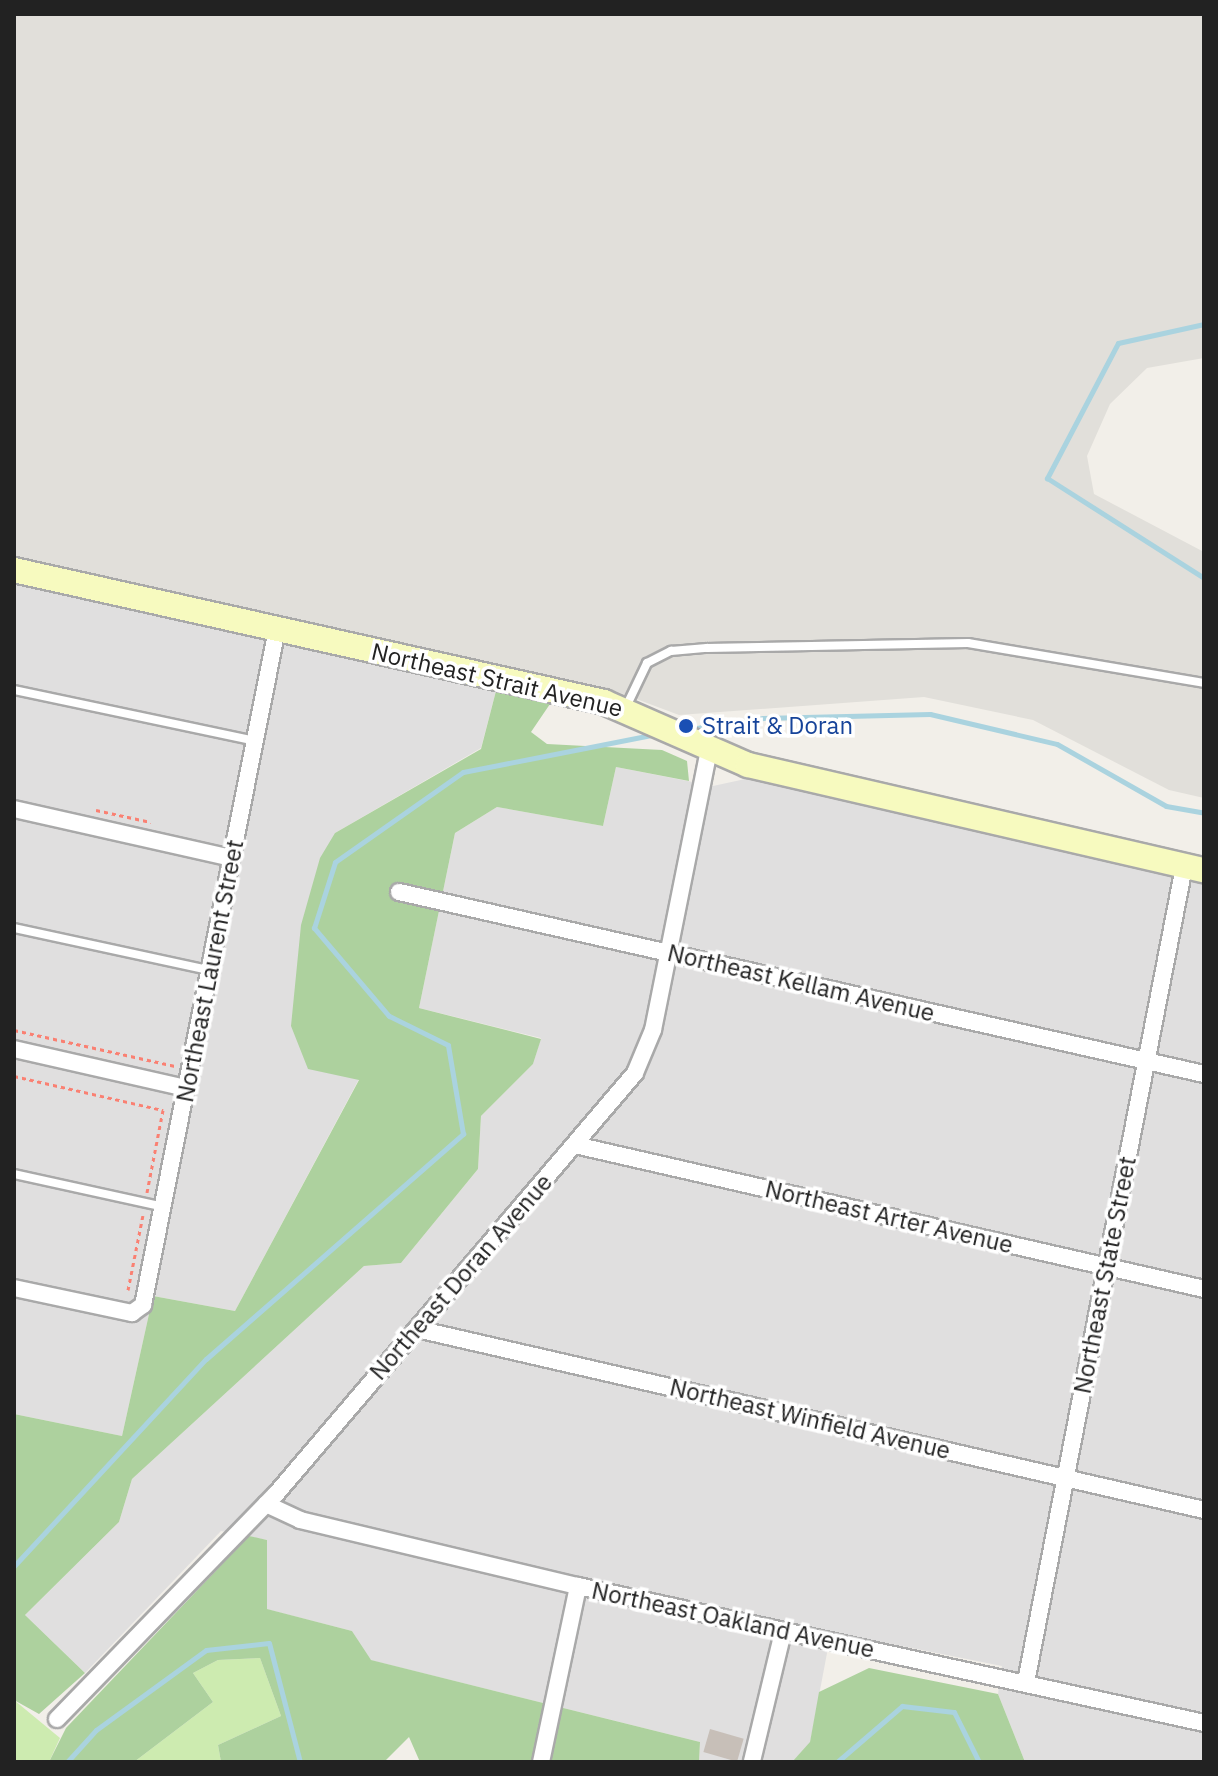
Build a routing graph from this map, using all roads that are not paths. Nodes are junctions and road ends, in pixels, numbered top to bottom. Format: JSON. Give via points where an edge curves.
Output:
{"nodes":[{"id":1,"x":14,"y":570,"type":"edge"},
{"id":2,"x":277,"y":629,"type":"junction"},
{"id":3,"x":1204,"y":683,"type":"edge"},
{"id":4,"x":14,"y":690,"type":"edge"},
{"id":5,"x":625,"y":709,"type":"junction"},
{"id":6,"x":255,"y":741,"type":"junction"},
{"id":7,"x":709,"y":751,"type":"junction"},
{"id":8,"x":14,"y":809,"type":"edge"},
{"id":9,"x":232,"y":858,"type":"junction"},
{"id":10,"x":1194,"y":868,"type":"edge"},
{"id":11,"x":399,"y":892,"type":"dead end"},
{"id":12,"x":14,"y":928,"type":"edge"},
{"id":13,"x":668,"y":953,"type":"junction"},
{"id":14,"x":210,"y":971,"type":"junction"},
{"id":15,"x":14,"y":1049,"type":"edge"},
{"id":16,"x":1147,"y":1061,"type":"junction"},
{"id":17,"x":1204,"y":1074,"type":"edge"},
{"id":18,"x":186,"y":1088,"type":"junction"},
{"id":19,"x":575,"y":1145,"type":"junction"},
{"id":20,"x":14,"y":1174,"type":"edge"},
{"id":21,"x":164,"y":1207,"type":"junction"},
{"id":22,"x":1107,"y":1267,"type":"junction"},
{"id":23,"x":14,"y":1288,"type":"edge"},
{"id":24,"x":1204,"y":1289,"type":"edge"},
{"id":25,"x":417,"y":1329,"type":"junction"},
{"id":26,"x":1066,"y":1478,"type":"junction"},
{"id":27,"x":266,"y":1504,"type":"junction"},
{"id":28,"x":1204,"y":1510,"type":"edge"},
{"id":29,"x":578,"y":1586,"type":"junction"},
{"id":30,"x":783,"y":1632,"type":"junction"},
{"id":31,"x":1026,"y":1682,"type":"junction"},
{"id":32,"x":57,"y":1719,"type":"dead end"},
{"id":33,"x":1204,"y":1723,"type":"edge"},
{"id":34,"x":752,"y":1761,"type":"edge"},
{"id":35,"x":541,"y":1762,"type":"edge"}],
"edges":[{"from":1,"to":2,"type":"main road","name":"Northeast Strait Avenue"},
{"from":2,"to":5,"type":"main road","name":"Northeast Strait Avenue"},
{"from":2,"to":6,"type":"street","name":"Northeast Laurent Street"},
{"from":3,"to":5,"type":"lane","via":[[968,643],[707,648],[671,651],[647,663]]},
{"from":4,"to":6,"type":"lane"},
{"from":5,"to":7,"type":"main road","name":"Northeast Strait Avenue"},
{"from":6,"to":9,"type":"street","name":"Northeast Laurent Street"},
{"from":7,"to":10,"type":"main road","name":"Northeast Strait Avenue"},
{"from":7,"to":13,"type":"street","name":"Northeast Doran Avenue"},
{"from":8,"to":9,"type":"street"},
{"from":9,"to":14,"type":"street","name":"Northeast Laurent Street"},
{"from":10,"to":16,"type":"street","name":"Northeast State Street"},
{"from":11,"to":13,"type":"street","name":"Northeast Kellam Avenue"},
{"from":12,"to":14,"type":"lane"},
{"from":13,"to":16,"type":"street","name":"Northeast Kellam Avenue"},
{"from":13,"to":19,"type":"street","name":"Northeast Doran Avenue","via":[[642,1060]]},
{"from":14,"to":18,"type":"street","name":"Northeast Laurent Street"},
{"from":15,"to":18,"type":"street"},
{"from":16,"to":17,"type":"street","name":"Northeast Kellam Avenue"},
{"from":16,"to":22,"type":"street","name":"Northeast State Street"},
{"from":18,"to":21,"type":"street","name":"Northeast Laurent Street"},
{"from":19,"to":22,"type":"street","name":"Northeast Arter Avenue"},
{"from":19,"to":25,"type":"street","name":"Northeast Doran Avenue"},
{"from":20,"to":21,"type":"lane"},
{"from":21,"to":23,"type":"street","name":"Northeast Laurent Street","via":[[132,1305]]},
{"from":22,"to":24,"type":"street","name":"Northeast Arter Avenue"},
{"from":22,"to":26,"type":"street","name":"Northeast State Street"},
{"from":25,"to":26,"type":"street","name":"Northeast Winfield Avenue"},
{"from":25,"to":27,"type":"street","name":"Northeast Doran Avenue"},
{"from":26,"to":28,"type":"street","name":"Northeast Winfield Avenue"},
{"from":26,"to":31,"type":"street","name":"Northeast State Street"},
{"from":27,"to":29,"type":"street","name":"Northeast Oakland Avenue","via":[[300,1520]]},
{"from":27,"to":32,"type":"street","name":"Northeast Doran Avenue"},
{"from":29,"to":30,"type":"street","name":"Northeast Oakland Avenue"},
{"from":29,"to":35,"type":"street"},
{"from":30,"to":31,"type":"street","name":"Northeast Oakland Avenue"},
{"from":30,"to":34,"type":"street"},
{"from":31,"to":33,"type":"street","name":"Northeast Oakland Avenue"}]}
